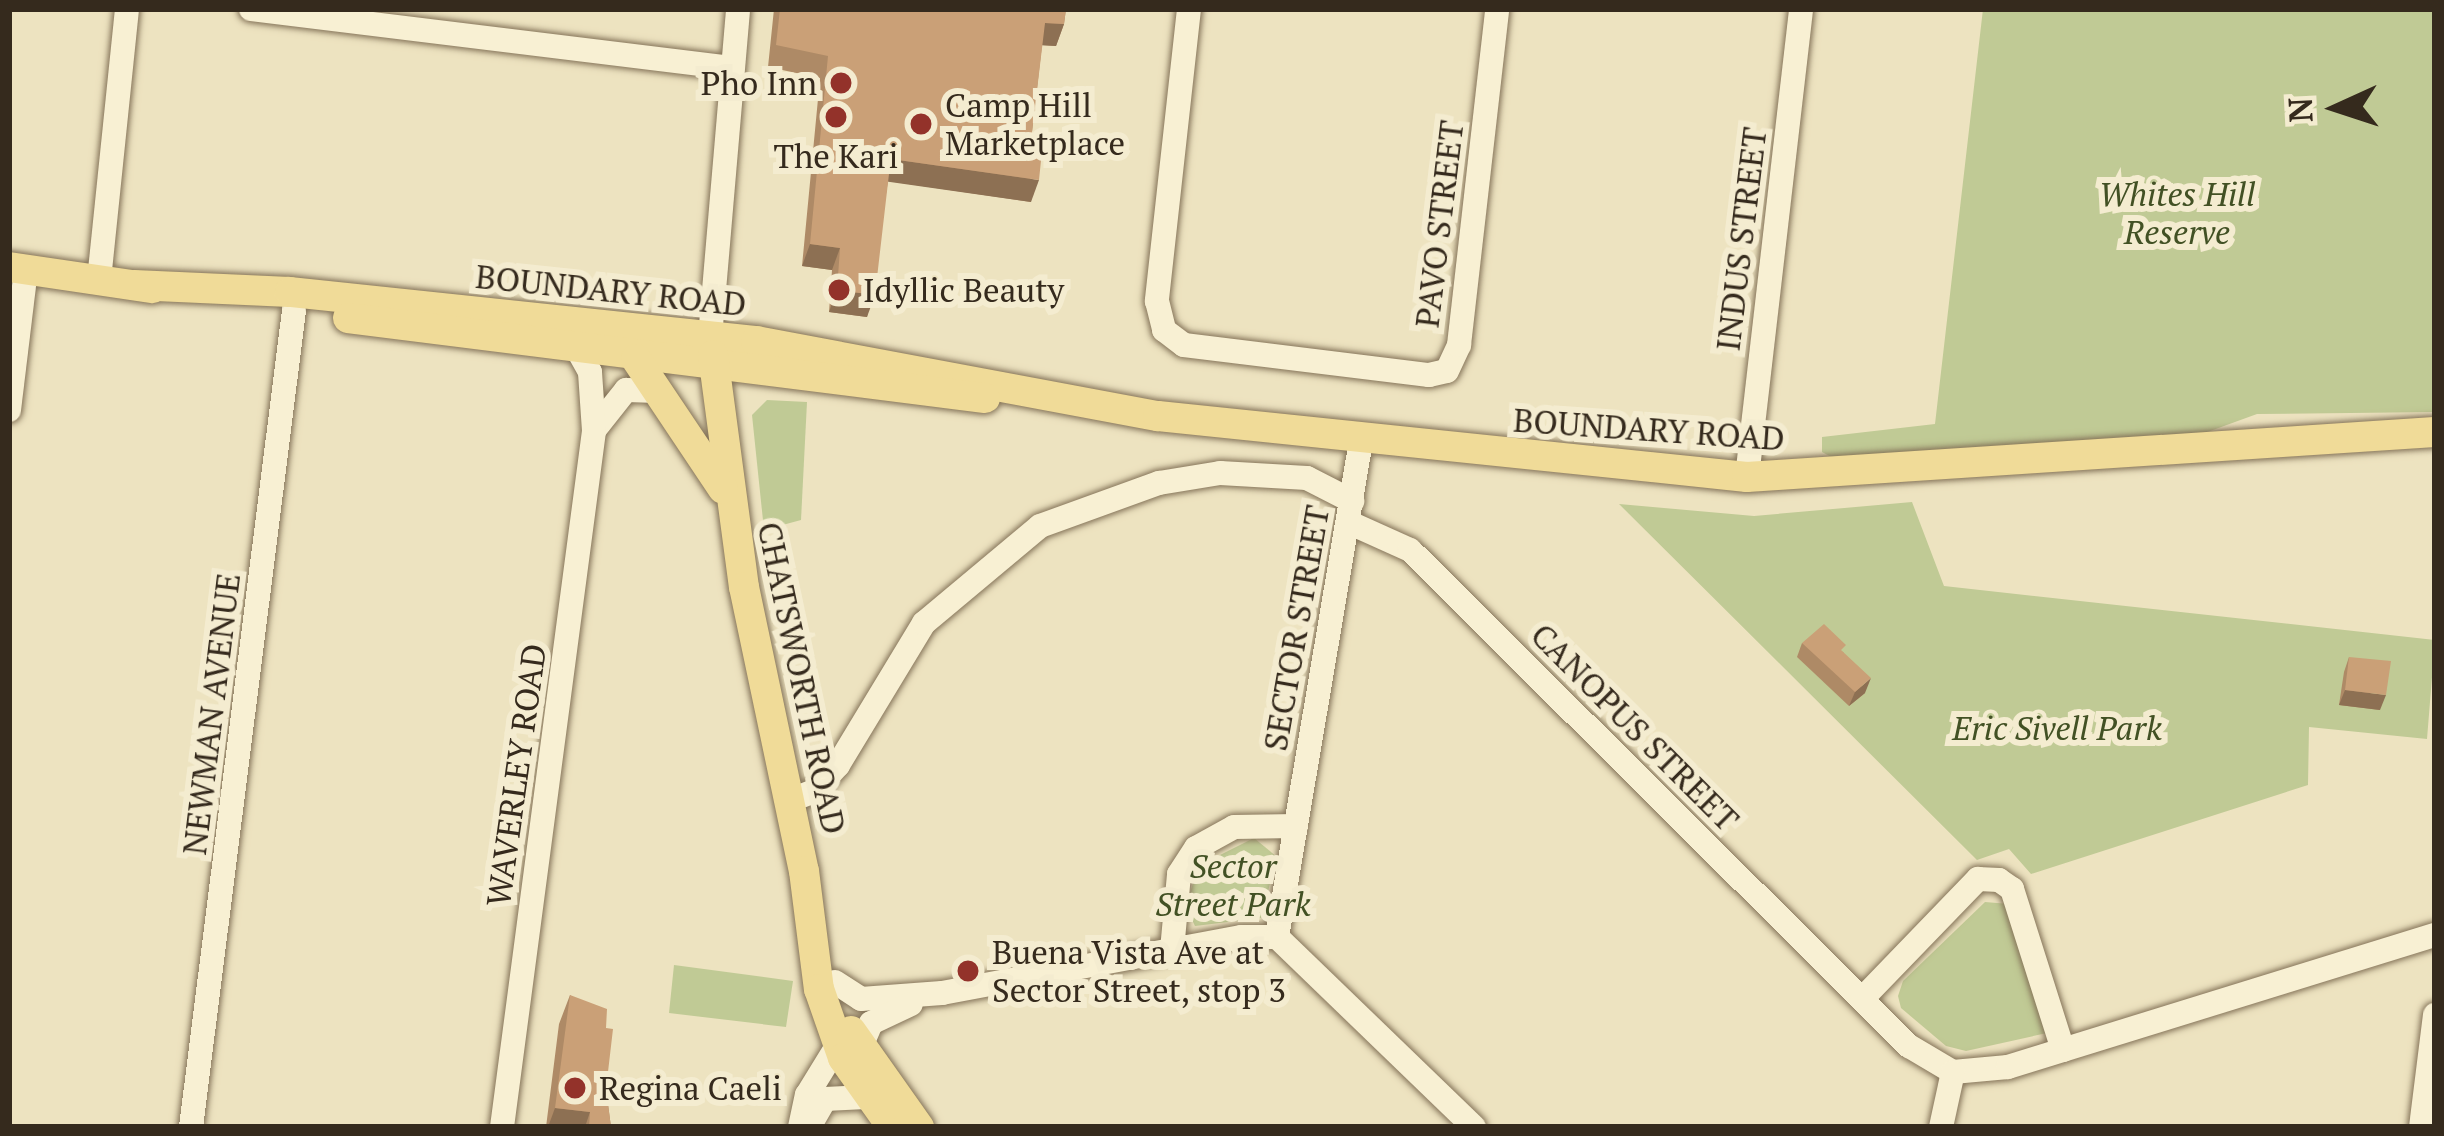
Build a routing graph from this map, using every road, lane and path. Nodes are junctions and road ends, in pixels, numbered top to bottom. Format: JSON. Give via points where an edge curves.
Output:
{"nodes":[{"id":1,"x":127,"y":9,"type":"edge"},
{"id":2,"x":251,"y":9,"type":"edge"},
{"id":3,"x":738,"y":9,"type":"edge"},
{"id":4,"x":1189,"y":9,"type":"edge"},
{"id":5,"x":1497,"y":9,"type":"edge"},
{"id":6,"x":1801,"y":9,"type":"edge"},
{"id":7,"x":731,"y":68,"type":"junction"},
{"id":8,"x":18,"y":268,"type":"edge"},
{"id":9,"x":99,"y":280,"type":"junction"},
{"id":10,"x":134,"y":285,"type":"junction"},
{"id":11,"x":294,"y":310,"type":"junction"},
{"id":12,"x":710,"y":337,"type":"junction"},
{"id":13,"x":579,"y":352,"type":"junction"},
{"id":14,"x":636,"y":359,"type":"junction"},
{"id":15,"x":715,"y":369,"type":"junction"},
{"id":16,"x":658,"y":391,"type":"junction"},
{"id":17,"x":1075,"y":402,"type":"junction"},
{"id":18,"x":9,"y":410,"type":"edge"},
{"id":19,"x":594,"y":431,"type":"junction"},
{"id":20,"x":2435,"y":432,"type":"edge"},
{"id":21,"x":1361,"y":441,"type":"junction"},
{"id":22,"x":1747,"y":477,"type":"junction"},
{"id":23,"x":729,"y":500,"type":"junction"},
{"id":24,"x":1350,"y":512,"type":"junction"},
{"id":25,"x":791,"y":800,"type":"junction"},
{"id":26,"x":1296,"y":826,"type":"junction"},
{"id":27,"x":804,"y":871,"type":"junction"},
{"id":28,"x":2435,"y":935,"type":"edge"},
{"id":29,"x":1277,"y":937,"type":"junction"},
{"id":30,"x":1172,"y":950,"type":"junction"},
{"id":31,"x":835,"y":982,"type":"junction"},
{"id":32,"x":942,"y":993,"type":"junction"},
{"id":33,"x":1862,"y":999,"type":"junction"},
{"id":34,"x":2435,"y":1016,"type":"edge"},
{"id":35,"x":849,"y":1047,"type":"junction"},
{"id":36,"x":2063,"y":1050,"type":"junction"},
{"id":37,"x":1953,"y":1072,"type":"junction"},
{"id":38,"x":866,"y":1097,"type":"junction"},
{"id":39,"x":191,"y":1127,"type":"edge"},
{"id":40,"x":502,"y":1127,"type":"edge"},
{"id":41,"x":805,"y":1127,"type":"edge"},
{"id":42,"x":892,"y":1127,"type":"edge"},
{"id":43,"x":919,"y":1127,"type":"edge"},
{"id":44,"x":1474,"y":1127,"type":"edge"},
{"id":45,"x":1941,"y":1127,"type":"edge"},
{"id":46,"x":2421,"y":1127,"type":"edge"}],
"edges":[{"from":1,"to":9,"type":"street"},
{"from":2,"to":7,"type":"street"},
{"from":3,"to":7,"type":"street"},
{"from":4,"to":5,"type":"street","name":"PAVO STREET","via":[[1160,262],[1164,331],[1184,345],[1447,371],[1459,345]]},
{"from":6,"to":22,"type":"street","name":"INDUS STREET"},
{"from":7,"to":12,"type":"street"},
{"from":8,"to":9,"type":"main road","name":"BOUNDARY ROAD"},
{"from":8,"to":18,"type":"street"},
{"from":9,"to":10,"type":"main road","name":"BOUNDARY ROAD"},
{"from":10,"to":11,"type":"main road","name":"BOUNDARY ROAD"},
{"from":10,"to":12,"type":"main road","name":"BOUNDARY ROAD","via":[[290,292]]},
{"from":11,"to":13,"type":"main road","name":"BOUNDARY ROAD"},
{"from":11,"to":39,"type":"street","name":"NEWMAN AVENUE"},
{"from":12,"to":15,"type":"main road","name":"CHATSWORTH ROAD"},
{"from":12,"to":17,"type":"main road","name":"BOUNDARY ROAD","via":[[966,376]]},
{"from":13,"to":14,"type":"main road","name":"BOUNDARY ROAD"},
{"from":13,"to":19,"type":"street","name":"WAVERLEY ROAD","via":[[590,372]]},
{"from":14,"to":15,"type":"main road","name":"BOUNDARY ROAD"},
{"from":14,"to":16,"type":"main road","name":"CHATSWORTH ROAD"},
{"from":15,"to":17,"type":"main road","name":"BOUNDARY ROAD"},
{"from":15,"to":23,"type":"main road","name":"CHATSWORTH ROAD"},
{"from":16,"to":19,"type":"street","via":[[626,391],[611,400]]},
{"from":16,"to":23,"type":"main road","name":"CHATSWORTH ROAD"},
{"from":17,"to":21,"type":"main road","name":"BOUNDARY ROAD"},
{"from":19,"to":40,"type":"street","name":"WAVERLEY ROAD"},
{"from":20,"to":22,"type":"main road","name":"BOUNDARY ROAD"},
{"from":21,"to":22,"type":"main road","name":"BOUNDARY ROAD"},
{"from":21,"to":24,"type":"street","name":"SECTOR STREET"},
{"from":23,"to":25,"type":"main road","name":"CHATSWORTH ROAD"},
{"from":24,"to":25,"type":"street","name":"CANOPUS STREET","via":[[1307,478],[1220,473],[1127,492],[1040,526],[924,623],[838,765],[814,791]]},
{"from":24,"to":26,"type":"street","name":"SECTOR STREET"},
{"from":24,"to":33,"type":"street","name":"CANOPUS STREET","via":[[1410,550]]},
{"from":25,"to":27,"type":"main road","name":"CHATSWORTH ROAD"},
{"from":26,"to":29,"type":"street","name":"SECTOR STREET"},
{"from":26,"to":30,"type":"street","via":[[1234,827],[1196,848],[1180,874]]},
{"from":27,"to":31,"type":"main road","name":"CHATSWORTH ROAD"},
{"from":27,"to":35,"type":"main road","name":"CHATSWORTH ROAD","via":[[810,945]]},
{"from":28,"to":36,"type":"street"},
{"from":29,"to":30,"type":"street"},
{"from":29,"to":44,"type":"street"},
{"from":30,"to":32,"type":"street"},
{"from":31,"to":32,"type":"street","via":[[860,999]]},
{"from":31,"to":35,"type":"main road","name":"CHATSWORTH ROAD"},
{"from":32,"to":35,"type":"street","via":[[874,1020]]},
{"from":33,"to":36,"type":"street","via":[[1978,879],[1999,880],[2012,889]]},
{"from":33,"to":37,"type":"street","name":"CANOPUS STREET","via":[[1909,1046]]},
{"from":34,"to":46,"type":"street"},
{"from":35,"to":38,"type":"main road","name":"CHATSWORTH ROAD"},
{"from":35,"to":41,"type":"street","via":[[807,1095]]},
{"from":35,"to":43,"type":"main road","name":"CHATSWORTH ROAD"},
{"from":36,"to":37,"type":"street"},
{"from":37,"to":45,"type":"street"},
{"from":38,"to":41,"type":"street","via":[[828,1097]]},
{"from":38,"to":42,"type":"main road","name":"CHATSWORTH ROAD"}]}
